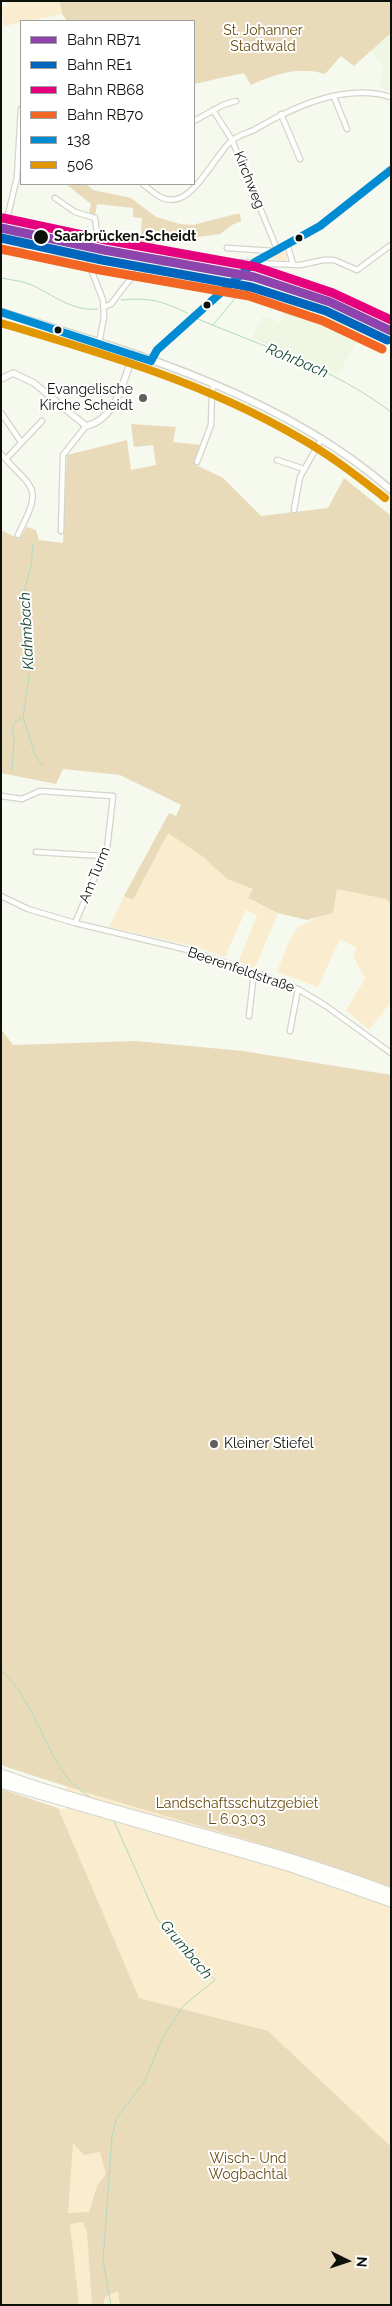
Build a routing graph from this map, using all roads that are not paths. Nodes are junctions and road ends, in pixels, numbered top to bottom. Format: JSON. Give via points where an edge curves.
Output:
{"nodes":[{"id":1,"x":334,"y":97,"type":"junction"},
{"id":2,"x":391,"y":97,"type":"edge"},
{"id":3,"x":236,"y":101,"type":"dead end"},
{"id":4,"x":213,"y":110,"type":"junction"},
{"id":5,"x":280,"y":114,"type":"junction"},
{"id":6,"x":195,"y":120,"type":"edge"},
{"id":7,"x":20,"y":126,"type":"edge"},
{"id":8,"x":347,"y":129,"type":"dead end"},
{"id":9,"x":232,"y":140,"type":"junction"},
{"id":10,"x":300,"y":159,"type":"dead end"},
{"id":11,"x":391,"y":170,"type":"edge"},
{"id":12,"x":195,"y":184,"type":"edge"},
{"id":13,"x":144,"y":185,"type":"edge"},
{"id":14,"x":194,"y":185,"type":"edge"},
{"id":15,"x":55,"y":198,"type":"dead end"},
{"id":16,"x":287,"y":244,"type":"junction"},
{"id":17,"x":103,"y":245,"type":"junction"},
{"id":18,"x":390,"y":246,"type":"edge"},
{"id":19,"x":227,"y":248,"type":"dead end"},
{"id":20,"x":1,"y":250,"type":"edge"},
{"id":21,"x":253,"y":250,"type":"junction"},
{"id":22,"x":275,"y":250,"type":"junction"},
{"id":23,"x":391,"y":253,"type":"edge"},
{"id":24,"x":256,"y":261,"type":"junction"},
{"id":25,"x":293,"y":264,"type":"junction"},
{"id":26,"x":179,"y":270,"type":"dead end"},
{"id":27,"x":104,"y":307,"type":"junction"},
{"id":28,"x":1,"y":312,"type":"edge"},
{"id":29,"x":99,"y":343,"type":"junction"},
{"id":30,"x":133,"y":355,"type":"junction"},
{"id":31,"x":150,"y":361,"type":"junction"},
{"id":32,"x":1,"y":379,"type":"edge"},
{"id":33,"x":214,"y":384,"type":"junction"},
{"id":34,"x":2,"y":414,"type":"edge"},
{"id":35,"x":42,"y":421,"type":"dead end"},
{"id":36,"x":86,"y":426,"type":"junction"},
{"id":37,"x":322,"y":438,"type":"junction"},
{"id":38,"x":20,"y":442,"type":"junction"},
{"id":39,"x":1,"y":454,"type":"edge"},
{"id":40,"x":6,"y":459,"type":"junction"},
{"id":41,"x":277,"y":460,"type":"dead end"},
{"id":42,"x":197,"y":462,"type":"dead end"},
{"id":43,"x":304,"y":469,"type":"junction"},
{"id":44,"x":391,"y":490,"type":"edge"},
{"id":45,"x":294,"y":510,"type":"dead end"},
{"id":46,"x":61,"y":531,"type":"dead end"},
{"id":47,"x":18,"y":535,"type":"dead end"},
{"id":48,"x":1,"y":796,"type":"edge"},
{"id":49,"x":36,"y":852,"type":"dead end"},
{"id":50,"x":104,"y":856,"type":"junction"},
{"id":51,"x":1,"y":896,"type":"edge"},
{"id":52,"x":75,"y":923,"type":"junction"},
{"id":53,"x":254,"y":972,"type":"junction"},
{"id":54,"x":298,"y":989,"type":"junction"},
{"id":55,"x":249,"y":1016,"type":"dead end"},
{"id":56,"x":290,"y":1030,"type":"dead end"},
{"id":57,"x":391,"y":1053,"type":"edge"},
{"id":58,"x":1,"y":1774,"type":"edge"},
{"id":59,"x":1,"y":1783,"type":"edge"},
{"id":60,"x":187,"y":1832,"type":"junction"},
{"id":61,"x":391,"y":1893,"type":"edge"},
{"id":62,"x":391,"y":1902,"type":"edge"}],
"edges":[{"from":1,"to":2,"type":"street","via":[[364,94]]},
{"from":1,"to":5,"type":"street"},
{"from":1,"to":8,"type":"street"},
{"from":3,"to":4,"type":"street"},
{"from":4,"to":6,"type":"street"},
{"from":4,"to":9,"type":"street"},
{"from":5,"to":9,"type":"street"},
{"from":5,"to":10,"type":"street"},
{"from":7,"to":17,"type":"street","via":[[17,177],[8,223]]},
{"from":9,"to":12,"type":"street","name":"Kirchweg"},
{"from":9,"to":22,"type":"street","name":"Kirchweg"},
{"from":11,"to":16,"type":"street","via":[[320,226]]},
{"from":13,"to":14,"type":"street","name":"Kirchweg","via":[[162,198],[174,199],[182,197]]},
{"from":15,"to":17,"type":"street","via":[[75,212],[95,218],[97,234]]},
{"from":16,"to":22,"type":"street"},
{"from":16,"to":25,"type":"street"},
{"from":17,"to":25,"type":"street","via":[[232,262]]},
{"from":18,"to":23,"type":"street"},
{"from":18,"to":25,"type":"street","via":[[357,270],[334,260]]},
{"from":19,"to":21,"type":"street"},
{"from":20,"to":27,"type":"street","via":[[76,255],[88,265]]},
{"from":21,"to":22,"type":"street"},
{"from":21,"to":24,"type":"street"},
{"from":22,"to":24,"type":"street"},
{"from":24,"to":31,"type":"street","bridge":true,"via":[[157,350]]},
{"from":26,"to":27,"type":"street","via":[[146,268],[111,304]]},
{"from":27,"to":29,"type":"street"},
{"from":28,"to":29,"type":"main road"},
{"from":29,"to":30,"type":"main road"},
{"from":30,"to":31,"type":"main road"},
{"from":30,"to":36,"type":"street","via":[[113,408],[102,420]]},
{"from":31,"to":33,"type":"main road"},
{"from":32,"to":36,"type":"street","via":[[13,374],[27,378]]},
{"from":33,"to":37,"type":"main road"},
{"from":33,"to":42,"type":"street","via":[[211,425]]},
{"from":34,"to":38,"type":"street"},
{"from":35,"to":38,"type":"street"},
{"from":36,"to":46,"type":"street","via":[[63,455]]},
{"from":37,"to":43,"type":"street"},
{"from":37,"to":44,"type":"main road"},
{"from":38,"to":40,"type":"street"},
{"from":39,"to":40,"type":"street"},
{"from":40,"to":47,"type":"street","via":[[25,478],[33,494],[31,509]]},
{"from":41,"to":43,"type":"street"},
{"from":43,"to":45,"type":"street","via":[[298,482]]},
{"from":48,"to":50,"type":"street","name":"Am Turm","via":[[22,799],[40,791],[113,796]]},
{"from":49,"to":50,"type":"street"},
{"from":50,"to":52,"type":"street","name":"Am Turm"},
{"from":51,"to":52,"type":"street","name":"Beerenfeldstraße","via":[[28,909]]},
{"from":52,"to":53,"type":"street","name":"Beerenfeldstraße","via":[[188,950]]},
{"from":53,"to":54,"type":"street","name":"Beerenfeldstraße"},
{"from":53,"to":55,"type":"street"},
{"from":54,"to":56,"type":"street"},
{"from":54,"to":57,"type":"street","name":"Beerenfeldstraße"},
{"from":58,"to":60,"type":"highway"},
{"from":59,"to":60,"type":"highway"},
{"from":60,"to":61,"type":"highway","via":[[301,1862]]},
{"from":60,"to":62,"type":"highway"}]}
